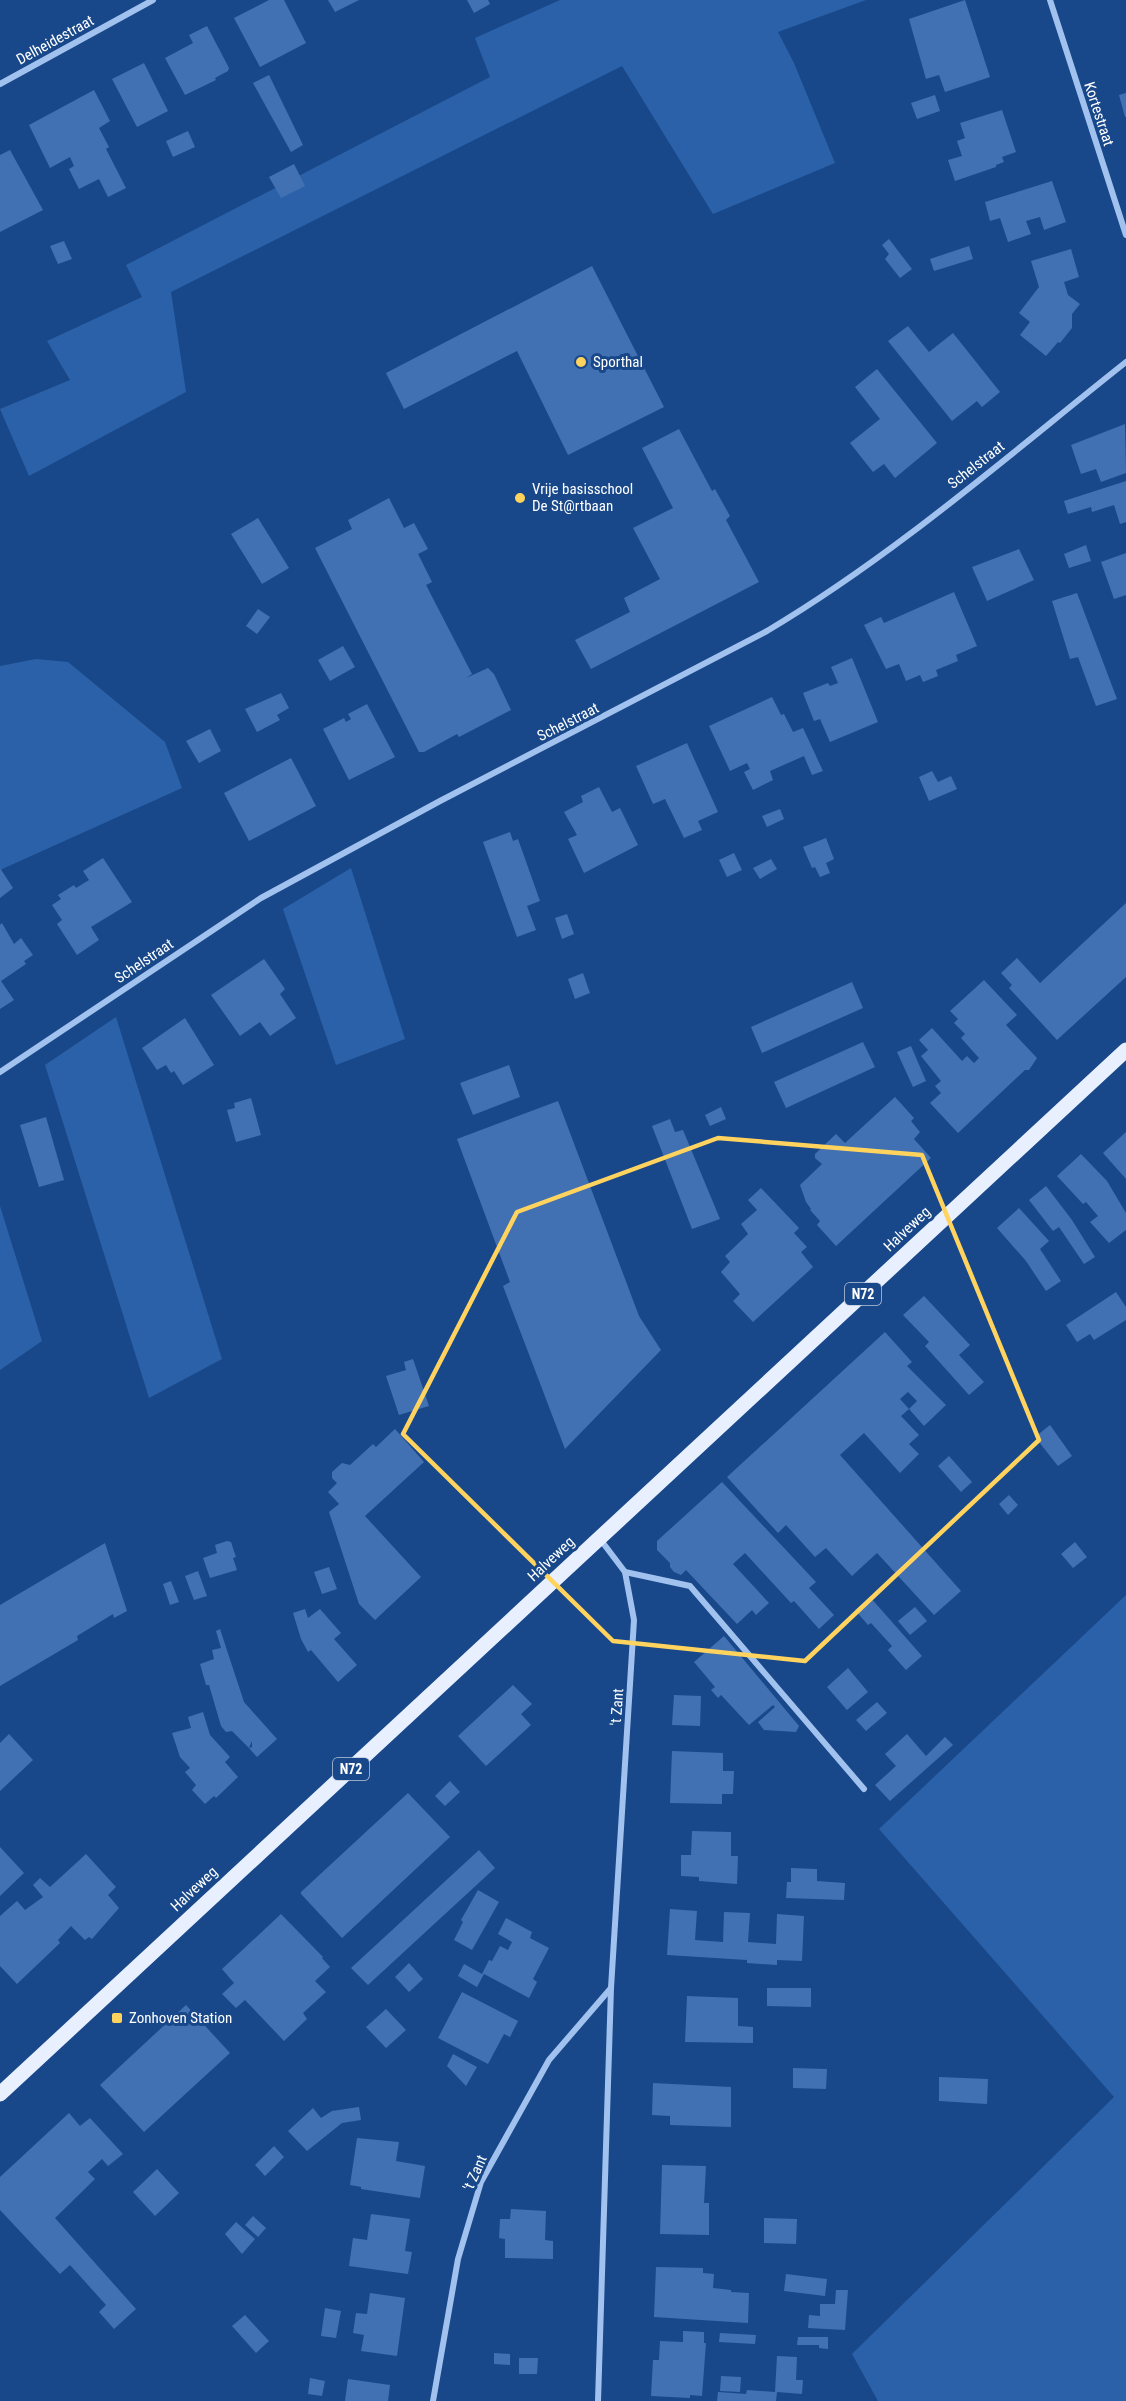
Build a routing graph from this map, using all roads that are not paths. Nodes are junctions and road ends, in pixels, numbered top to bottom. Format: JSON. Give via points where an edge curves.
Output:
{"nodes":[{"id":1,"x":153,"y":0,"type":"edge"},
{"id":2,"x":1050,"y":0,"type":"edge"},
{"id":3,"x":0,"y":84,"type":"edge"},
{"id":4,"x":1126,"y":235,"type":"edge"},
{"id":5,"x":1126,"y":362,"type":"edge"},
{"id":6,"x":1126,"y":1050,"type":"edge"},
{"id":7,"x":0,"y":1072,"type":"edge"},
{"id":8,"x":600,"y":1538,"type":"junction"},
{"id":9,"x":625,"y":1572,"type":"junction"},
{"id":10,"x":864,"y":1789,"type":"dead end"},
{"id":11,"x":611,"y":1988,"type":"junction"},
{"id":12,"x":0,"y":2094,"type":"edge"},
{"id":13,"x":433,"y":2401,"type":"edge"},
{"id":14,"x":598,"y":2401,"type":"edge"}],
"edges":[{"from":1,"to":3,"type":"street","name":"Delheidestraat"},
{"from":2,"to":4,"type":"street","name":"Kortestraat"},
{"from":5,"to":7,"type":"street","name":"Schelstraat","via":[[874,561],[817,601],[261,898]]},
{"from":6,"to":8,"type":"main road","name":"Halveweg","number":"N72"},
{"from":8,"to":9,"type":"street","name":"'t Zant"},
{"from":8,"to":12,"type":"main road","name":"Halveweg","number":"N72"},
{"from":9,"to":10,"type":"street","via":[[690,1586]]},
{"from":9,"to":11,"type":"street","name":"'t Zant","via":[[634,1620]]},
{"from":11,"to":13,"type":"street","name":"'t Zant","via":[[549,2060],[481,2182],[458,2259]]},
{"from":11,"to":14,"type":"street","name":"'t Zant"}]}
